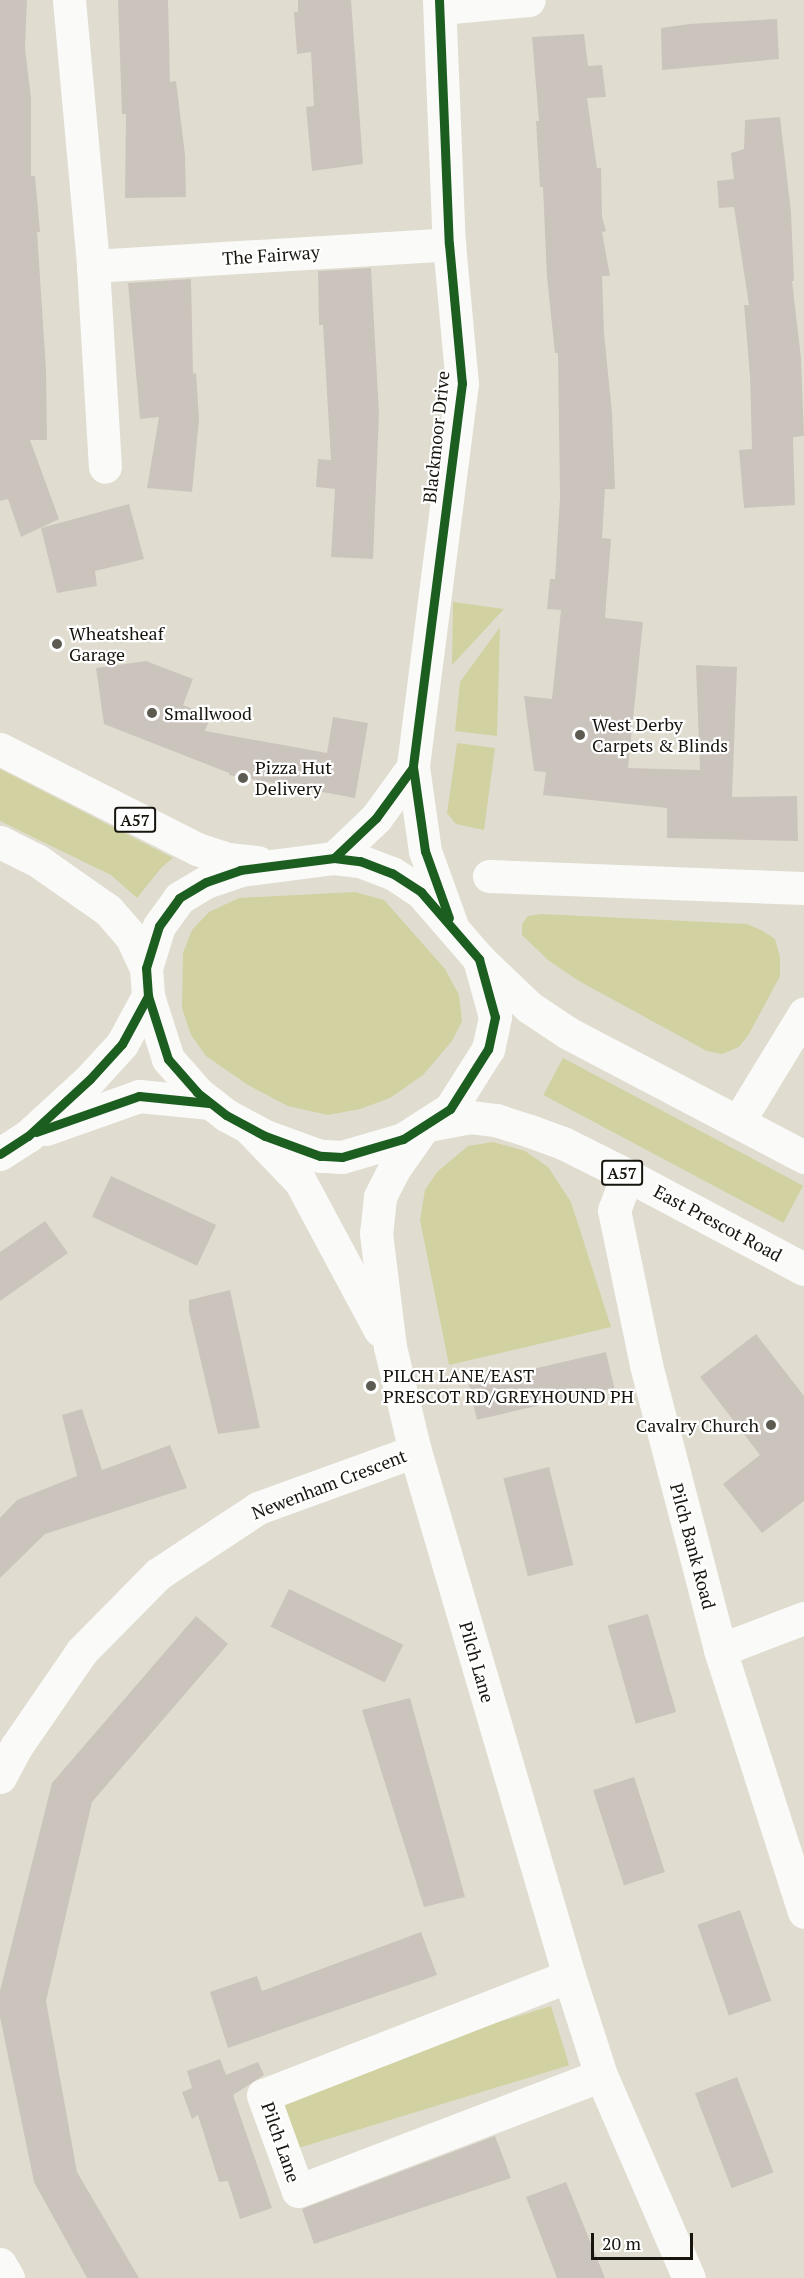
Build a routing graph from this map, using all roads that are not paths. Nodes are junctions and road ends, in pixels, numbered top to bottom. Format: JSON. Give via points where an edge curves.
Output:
{"nodes":[{"id":1,"x":69,"y":0,"type":"edge"},
{"id":2,"x":529,"y":0,"type":"edge"},
{"id":3,"x":440,"y":4,"type":"edge"},
{"id":4,"x":448,"y":244,"type":"junction"},
{"id":5,"x":93,"y":266,"type":"junction"},
{"id":6,"x":105,"y":467,"type":"dead end"},
{"id":7,"x":0,"y":749,"type":"edge"},
{"id":8,"x":413,"y":767,"type":"junction"},
{"id":9,"x":0,"y":842,"type":"edge"},
{"id":10,"x":334,"y":858,"type":"junction"},
{"id":11,"x":279,"y":864,"type":"junction"},
{"id":12,"x":489,"y":876,"type":"dead end"},
{"id":13,"x":804,"y":888,"type":"edge"},
{"id":14,"x":452,"y":926,"type":"junction"},
{"id":15,"x":479,"y":959,"type":"junction"},
{"id":16,"x":147,"y":982,"type":"junction"},
{"id":17,"x":804,"y":1014,"type":"edge"},
{"id":18,"x":211,"y":1103,"type":"junction"},
{"id":19,"x":738,"y":1122,"type":"junction"},
{"id":20,"x":248,"y":1127,"type":"junction"},
{"id":21,"x":425,"y":1127,"type":"junction"},
{"id":22,"x":28,"y":1136,"type":"junction"},
{"id":23,"x":0,"y":1154,"type":"edge"},
{"id":24,"x":804,"y":1157,"type":"edge"},
{"id":25,"x":627,"y":1175,"type":"junction"},
{"id":26,"x":804,"y":1269,"type":"edge"},
{"id":27,"x":390,"y":1347,"type":"junction"},
{"id":28,"x":415,"y":1450,"type":"junction"},
{"id":29,"x":804,"y":1618,"type":"edge"},
{"id":30,"x":720,"y":1650,"type":"junction"},
{"id":31,"x":0,"y":1777,"type":"edge"},
{"id":32,"x":804,"y":1912,"type":"edge"},
{"id":33,"x":569,"y":1976,"type":"junction"},
{"id":34,"x":601,"y":2075,"type":"junction"},
{"id":35,"x":0,"y":2264,"type":"edge"},
{"id":36,"x":8,"y":2278,"type":"edge"},
{"id":37,"x":689,"y":2278,"type":"edge"}],
"edges":[{"from":1,"to":5,"type":"main road"},
{"from":2,"to":3,"type":"main road"},
{"from":3,"to":4,"type":"main road","name":"Blackmoor Drive"},
{"from":4,"to":5,"type":"main road","name":"The Fairway"},
{"from":4,"to":8,"type":"main road","name":"Blackmoor Drive","via":[[462,383]]},
{"from":5,"to":6,"type":"main road"},
{"from":7,"to":11,"type":"main road","number":"A57","via":[[197,849],[228,859]]},
{"from":8,"to":10,"type":"main road","name":"Blackmoor Drive","via":[[376,818]]},
{"from":8,"to":14,"type":"main road","name":"Blackmoor Drive","via":[[425,851]]},
{"from":9,"to":16,"type":"main road","number":"A57","via":[[38,861],[108,910],[131,936]]},
{"from":10,"to":11,"type":"main road","number":"A57"},
{"from":10,"to":14,"type":"main road","number":"A57","via":[[360,861],[392,873],[421,892]]},
{"from":11,"to":16,"type":"main road","number":"A57","via":[[240,870],[206,882],[179,898],[159,926]]},
{"from":12,"to":13,"type":"main road"},
{"from":14,"to":15,"type":"main road","number":"A57"},
{"from":15,"to":19,"type":"main road","number":"A57","via":[[529,1007],[568,1033]]},
{"from":15,"to":21,"type":"main road","number":"A57","via":[[495,1017],[488,1049],[450,1109]]},
{"from":16,"to":18,"type":"main road","number":"A57","via":[[168,1059]]},
{"from":16,"to":22,"type":"main road","via":[[122,1044]]},
{"from":17,"to":19,"type":"main road"},
{"from":18,"to":20,"type":"main road","number":"A57"},
{"from":18,"to":22,"type":"main road","via":[[139,1096]]},
{"from":19,"to":24,"type":"main road","number":"A57"},
{"from":20,"to":21,"type":"main road","number":"A57","via":[[299,1150],[342,1157],[403,1139]]},
{"from":20,"to":27,"type":"main road","name":"Pilch Lane","via":[[300,1181]]},
{"from":21,"to":25,"type":"main road","name":"East Prescot Road","number":"A57","via":[[470,1117],[496,1120],[562,1143]]},
{"from":21,"to":27,"type":"main road","name":"Pilch Lane","via":[[394,1169],[380,1197],[376,1233]]},
{"from":22,"to":23,"type":"main road"},
{"from":25,"to":26,"type":"main road","name":"East Prescot Road","number":"A57"},
{"from":25,"to":30,"type":"main road","name":"Pilch Bank Road","via":[[616,1201],[615,1219],[646,1365]]},
{"from":27,"to":28,"type":"main road","name":"Pilch Lane"},
{"from":28,"to":31,"type":"main road","name":"Newenham Crescent","via":[[258,1508],[158,1574],[82,1651]]},
{"from":28,"to":33,"type":"main road","name":"Pilch Lane"},
{"from":29,"to":30,"type":"main road"},
{"from":30,"to":32,"type":"main road","name":"Pilch Bank Road"},
{"from":33,"to":34,"type":"main road","name":"Pilch Lane"},
{"from":33,"to":34,"type":"main road","name":"Pilch Lane","via":[[264,2095],[298,2191]]},
{"from":34,"to":37,"type":"main road","name":"Pilch Lane"},
{"from":35,"to":36,"type":"main road"}]}
